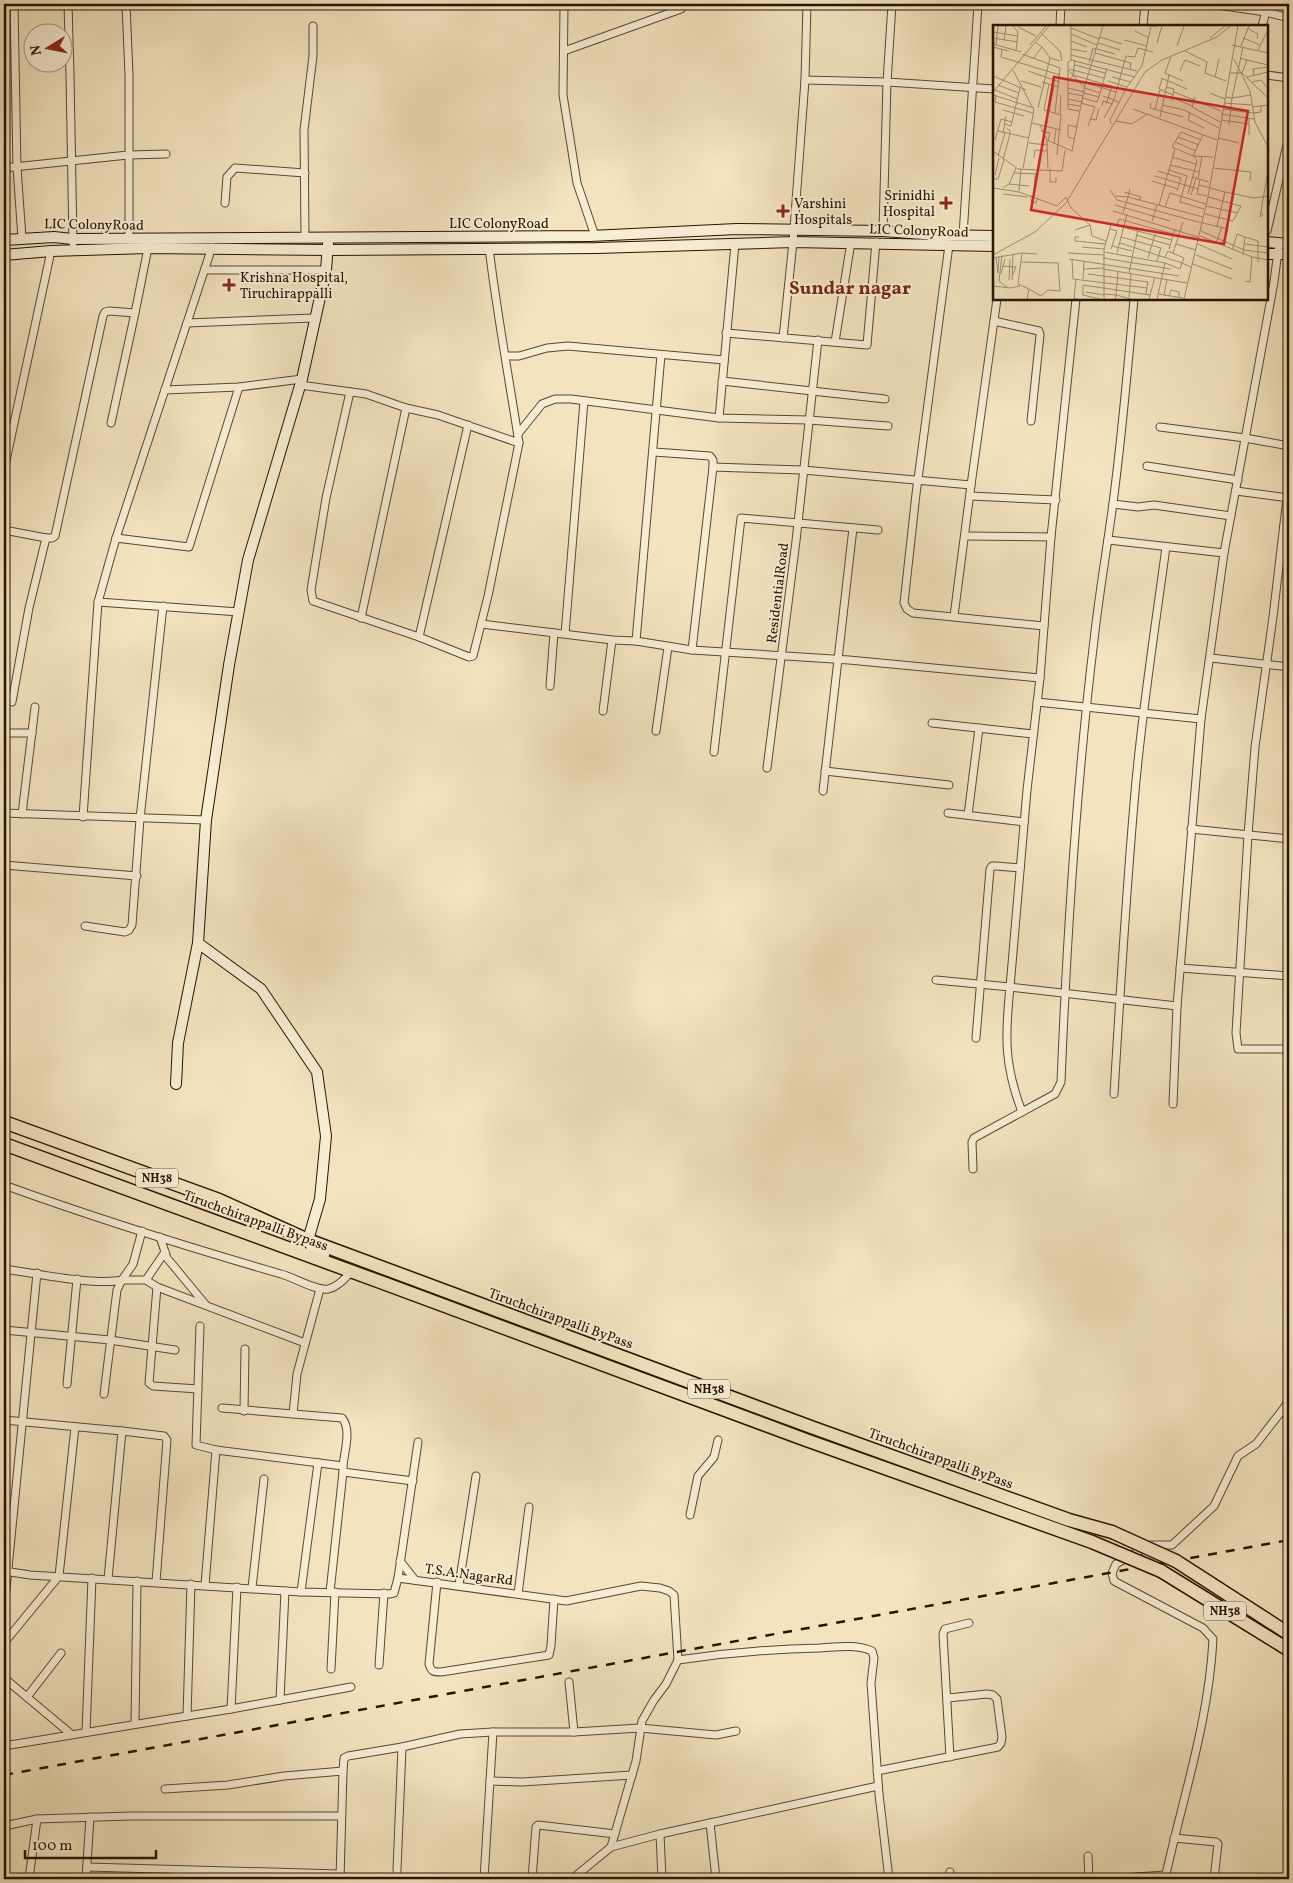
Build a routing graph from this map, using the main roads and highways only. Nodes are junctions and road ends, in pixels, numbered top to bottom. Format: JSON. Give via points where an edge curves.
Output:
{"nodes":[{"id":1,"x":595,"y":236,"type":"junction"},
{"id":2,"x":993,"y":236,"type":"edge"},
{"id":3,"x":327,"y":238,"type":"junction"},
{"id":4,"x":4,"y":240,"type":"edge"},
{"id":5,"x":1268,"y":242,"type":"edge"},
{"id":6,"x":1284,"y":243,"type":"edge"},
{"id":7,"x":73,"y":245,"type":"junction"},
{"id":8,"x":993,"y":246,"type":"edge"},
{"id":9,"x":597,"y":248,"type":"junction"},
{"id":10,"x":328,"y":250,"type":"junction"},
{"id":11,"x":1272,"y":254,"type":"edge"},
{"id":12,"x":1289,"y":254,"type":"edge"},
{"id":13,"x":4,"y":255,"type":"edge"},
{"id":14,"x":198,"y":943,"type":"junction"},
{"id":15,"x":176,"y":1084,"type":"dead end"},
{"id":16,"x":4,"y":1122,"type":"edge"},
{"id":17,"x":4,"y":1144,"type":"edge"},
{"id":18,"x":219,"y":1200,"type":"junction"},
{"id":19,"x":308,"y":1240,"type":"junction"},
{"id":20,"x":296,"y":1251,"type":"junction"},
{"id":21,"x":386,"y":1284,"type":"junction"},
{"id":22,"x":1289,"y":1634,"type":"edge"},
{"id":23,"x":1289,"y":1650,"type":"edge"}],
"edges":[{"from":1,"to":2,"type":"main road","name":"LIC ColonyRoad","via":[[737,229]]},
{"from":1,"to":3,"type":"main road","name":"LIC ColonyRoad"},
{"from":1,"to":9,"type":"main road"},
{"from":3,"to":7,"type":"main road","name":"LIC ColonyRoad","via":[[130,239]]},
{"from":3,"to":10,"type":"main road"},
{"from":4,"to":7,"type":"main road","name":"LIC ColonyRoad","via":[[54,237]]},
{"from":5,"to":6,"type":"main road"},
{"from":7,"to":10,"type":"main road","name":"LIC ColonyRoad"},
{"from":7,"to":13,"type":"main road","name":"LIC ColonyRoad","via":[[51,251]]},
{"from":8,"to":9,"type":"main road","name":"LIC ColonyRoad","via":[[793,242]]},
{"from":9,"to":10,"type":"main road","name":"LIC ColonyRoad"},
{"from":10,"to":14,"type":"main road","via":[[301,382],[248,560],[228,665],[206,820]]},
{"from":11,"to":12,"type":"main road"},
{"from":14,"to":15,"type":"main road","via":[[178,1043]]},
{"from":14,"to":19,"type":"main road","via":[[261,989],[317,1072],[326,1136],[320,1199]]},
{"from":16,"to":18,"type":"highway","name":"Tiruchchirappalli ByPass","number":"NH38"},
{"from":17,"to":20,"type":"highway","name":"Tiruchchirappalli Bypass","number":"NH38"},
{"from":18,"to":19,"type":"highway","name":"Tiruchchirappalli ByPass","number":"NH38"},
{"from":18,"to":20,"type":"highway","via":[[229,1210],[291,1239]]},
{"from":19,"to":21,"type":"main road","name":"Tiruchchirappalli Bypass","via":[[314,1251],[375,1274]]},
{"from":19,"to":22,"type":"highway","name":"Tiruchchirappalli ByPass","number":"NH38","bridge":true,"via":[[811,1427],[1069,1520],[1112,1532],[1176,1561]]},
{"from":20,"to":21,"type":"highway","name":"Tiruchchirappalli Bypass","number":"NH38"},
{"from":21,"to":23,"type":"highway","name":"Tiruchchirappalli Bypass","number":"NH38","bridge":true,"via":[[1092,1542],[1161,1571]]}]}
